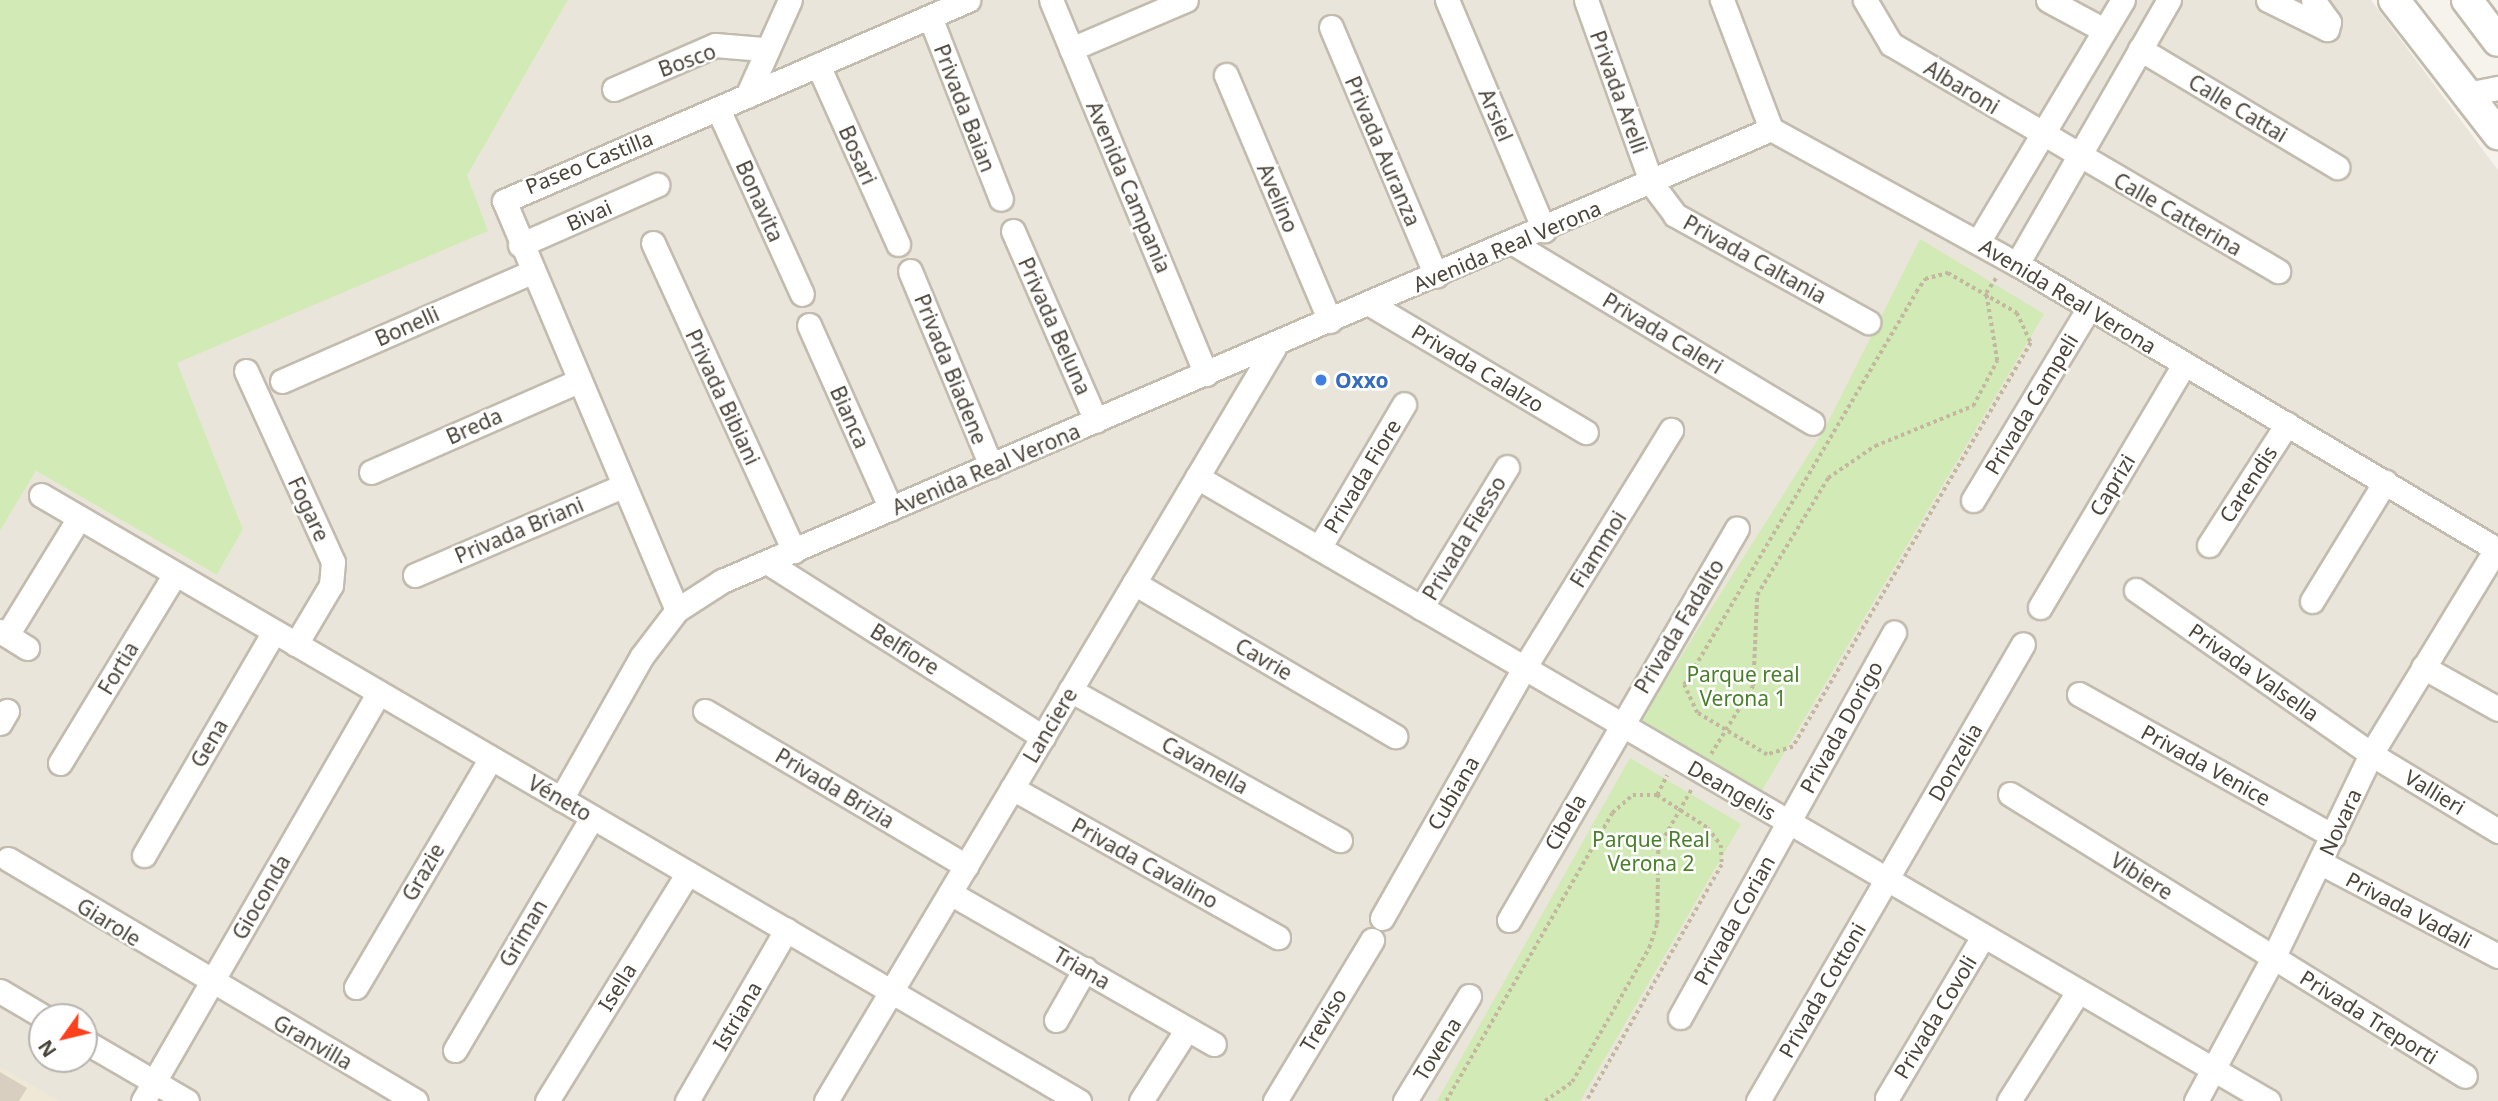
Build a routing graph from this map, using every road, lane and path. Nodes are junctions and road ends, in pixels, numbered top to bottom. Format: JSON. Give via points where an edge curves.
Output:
{"nodes":[{"id":1,"x":790,"y":0,"type":"edge"},
{"id":2,"x":968,"y":0,"type":"edge"},
{"id":3,"x":1051,"y":0,"type":"edge"},
{"id":4,"x":1186,"y":0,"type":"edge"},
{"id":5,"x":1447,"y":0,"type":"edge"},
{"id":6,"x":1586,"y":0,"type":"edge"},
{"id":7,"x":1722,"y":0,"type":"edge"},
{"id":8,"x":1865,"y":0,"type":"edge"},
{"id":9,"x":2048,"y":0,"type":"edge"},
{"id":10,"x":2123,"y":0,"type":"edge"},
{"id":11,"x":2169,"y":0,"type":"edge"},
{"id":12,"x":2268,"y":0,"type":"edge"},
{"id":13,"x":2313,"y":0,"type":"edge"},
{"id":14,"x":2393,"y":0,"type":"edge"},
{"id":15,"x":2467,"y":0,"type":"edge"},
{"id":16,"x":930,"y":17,"type":"junction"},
{"id":17,"x":1331,"y":27,"type":"dead end"},
{"id":18,"x":2104,"y":30,"type":"junction"},
{"id":19,"x":2498,"y":41,"type":"edge"},
{"id":20,"x":763,"y":49,"type":"junction"},
{"id":21,"x":1071,"y":49,"type":"junction"},
{"id":22,"x":2140,"y":49,"type":"junction"},
{"id":23,"x":818,"y":65,"type":"junction"},
{"id":24,"x":1226,"y":75,"type":"dead end"},
{"id":25,"x":2498,"y":88,"type":"edge"},
{"id":26,"x":614,"y":89,"type":"dead end"},
{"id":27,"x":2468,"y":94,"type":"junction"},
{"id":28,"x":747,"y":96,"type":"junction"},
{"id":29,"x":718,"y":108,"type":"junction"},
{"id":30,"x":1771,"y":129,"type":"junction"},
{"id":31,"x":2041,"y":134,"type":"junction"},
{"id":32,"x":2498,"y":134,"type":"edge"},
{"id":33,"x":2078,"y":156,"type":"junction"},
{"id":34,"x":2337,"y":167,"type":"dead end"},
{"id":35,"x":1652,"y":184,"type":"junction"},
{"id":36,"x":657,"y":185,"type":"dead end"},
{"id":37,"x":1001,"y":199,"type":"dead end"},
{"id":38,"x":1544,"y":230,"type":"junction"},
{"id":39,"x":1013,"y":232,"type":"dead end"},
{"id":40,"x":1978,"y":242,"type":"junction"},
{"id":41,"x":653,"y":243,"type":"dead end"},
{"id":42,"x":1513,"y":243,"type":"junction"},
{"id":43,"x":898,"y":244,"type":"dead end"},
{"id":44,"x":520,"y":245,"type":"junction"},
{"id":45,"x":2017,"y":264,"type":"junction"},
{"id":46,"x":910,"y":271,"type":"dead end"},
{"id":47,"x":2278,"y":271,"type":"dead end"},
{"id":48,"x":532,"y":272,"type":"junction"},
{"id":49,"x":1436,"y":276,"type":"junction"},
{"id":50,"x":1996,"y":278,"type":"dead end"},
{"id":51,"x":1986,"y":293,"type":"junction"},
{"id":52,"x":802,"y":294,"type":"dead end"},
{"id":53,"x":1370,"y":304,"type":"junction"},
{"id":54,"x":2088,"y":309,"type":"junction"},
{"id":55,"x":1330,"y":321,"type":"junction"},
{"id":56,"x":1868,"y":322,"type":"dead end"},
{"id":57,"x":808,"y":325,"type":"dead end"},
{"id":58,"x":1273,"y":348,"type":"junction"},
{"id":59,"x":2184,"y":364,"type":"junction"},
{"id":60,"x":246,"y":371,"type":"dead end"},
{"id":61,"x":1206,"y":374,"type":"junction"},
{"id":62,"x":282,"y":381,"type":"dead end"},
{"id":63,"x":578,"y":381,"type":"junction"},
{"id":64,"x":1404,"y":404,"type":"dead end"},
{"id":65,"x":1097,"y":421,"type":"junction"},
{"id":66,"x":1812,"y":423,"type":"dead end"},
{"id":67,"x":2287,"y":424,"type":"junction"},
{"id":68,"x":1671,"y":430,"type":"dead end"},
{"id":69,"x":1586,"y":432,"type":"dead end"},
{"id":70,"x":991,"y":467,"type":"junction"},
{"id":71,"x":1507,"y":467,"type":"dead end"},
{"id":72,"x":370,"y":472,"type":"dead end"},
{"id":73,"x":1197,"y":477,"type":"junction"},
{"id":74,"x":2385,"y":482,"type":"junction"},
{"id":75,"x":623,"y":486,"type":"junction"},
{"id":76,"x":41,"y":495,"type":"dead end"},
{"id":77,"x":1973,"y":500,"type":"dead end"},
{"id":78,"x":891,"y":509,"type":"junction"},
{"id":79,"x":79,"y":518,"type":"junction"},
{"id":80,"x":1737,"y":528,"type":"dead end"},
{"id":81,"x":2209,"y":545,"type":"dead end"},
{"id":82,"x":1319,"y":548,"type":"junction"},
{"id":83,"x":2497,"y":549,"type":"edge"},
{"id":84,"x":794,"y":551,"type":"junction"},
{"id":85,"x":767,"y":562,"type":"junction"},
{"id":86,"x":175,"y":574,"type":"junction"},
{"id":87,"x":415,"y":575,"type":"dead end"},
{"id":88,"x":1134,"y":583,"type":"junction"},
{"id":89,"x":2136,"y":590,"type":"dead end"},
{"id":90,"x":2312,"y":601,"type":"dead end"},
{"id":91,"x":2040,"y":607,"type":"dead end"},
{"id":92,"x":1421,"y":608,"type":"junction"},
{"id":93,"x":677,"y":610,"type":"junction"},
{"id":94,"x":274,"y":632,"type":"junction"},
{"id":95,"x":1894,"y":632,"type":"dead end"},
{"id":96,"x":3,"y":633,"type":"edge"},
{"id":97,"x":296,"y":644,"type":"junction"},
{"id":98,"x":2023,"y":644,"type":"dead end"},
{"id":99,"x":27,"y":648,"type":"dead end"},
{"id":100,"x":2423,"y":667,"type":"junction"},
{"id":101,"x":1524,"y":668,"type":"junction"},
{"id":102,"x":1070,"y":690,"type":"junction"},
{"id":103,"x":379,"y":693,"type":"junction"},
{"id":104,"x":2079,"y":694,"type":"dead end"},
{"id":105,"x":2498,"y":709,"type":"edge"},
{"id":106,"x":705,"y":711,"type":"dead end"},
{"id":107,"x":1620,"y":724,"type":"junction"},
{"id":108,"x":1726,"y":731,"type":"junction"},
{"id":109,"x":1395,"y":736,"type":"dead end"},
{"id":110,"x":1043,"y":737,"type":"junction"},
{"id":111,"x":2371,"y":754,"type":"junction"},
{"id":112,"x":491,"y":758,"type":"junction"},
{"id":113,"x":1708,"y":760,"type":"dead end"},
{"id":114,"x":60,"y":763,"type":"dead end"},
{"id":115,"x":1670,"y":770,"type":"dead end"},
{"id":116,"x":1694,"y":784,"type":"dead end"},
{"id":117,"x":1012,"y":788,"type":"junction"},
{"id":118,"x":1657,"y":794,"type":"junction"},
{"id":119,"x":2010,"y":794,"type":"dead end"},
{"id":120,"x":561,"y":799,"type":"junction"},
{"id":121,"x":1680,"y":810,"type":"junction"},
{"id":122,"x":592,"y":817,"type":"junction"},
{"id":123,"x":1789,"y":823,"type":"junction"},
{"id":124,"x":2498,"y":831,"type":"edge"},
{"id":125,"x":2333,"y":836,"type":"junction"},
{"id":126,"x":1340,"y":840,"type":"dead end"},
{"id":127,"x":144,"y":855,"type":"dead end"},
{"id":128,"x":8,"y":859,"type":"dead end"},
{"id":129,"x":2321,"y":863,"type":"junction"},
{"id":130,"x":966,"y":866,"type":"junction"},
{"id":131,"x":688,"y":873,"type":"junction"},
{"id":132,"x":1886,"y":879,"type":"junction"},
{"id":133,"x":950,"y":893,"type":"junction"},
{"id":134,"x":1382,"y":918,"type":"dead end"},
{"id":135,"x":1509,"y":920,"type":"dead end"},
{"id":136,"x":786,"y":930,"type":"junction"},
{"id":137,"x":1983,"y":936,"type":"junction"},
{"id":138,"x":1278,"y":937,"type":"dead end"},
{"id":139,"x":1372,"y":940,"type":"dead end"},
{"id":140,"x":2498,"y":956,"type":"edge"},
{"id":141,"x":2273,"y":958,"type":"junction"},
{"id":142,"x":1085,"y":969,"type":"junction"},
{"id":143,"x":211,"y":984,"type":"junction"},
{"id":144,"x":356,"y":987,"type":"dead end"},
{"id":145,"x":0,"y":991,"type":"edge"},
{"id":146,"x":891,"y":991,"type":"junction"},
{"id":147,"x":2078,"y":992,"type":"junction"},
{"id":148,"x":1469,"y":996,"type":"dead end"},
{"id":149,"x":28,"y":1008,"type":"edge"},
{"id":150,"x":1680,"y":1017,"type":"dead end"},
{"id":151,"x":1056,"y":1020,"type":"dead end"},
{"id":152,"x":1187,"y":1029,"type":"junction"},
{"id":153,"x":1214,"y":1044,"type":"dead end"},
{"id":154,"x":455,"y":1050,"type":"dead end"},
{"id":155,"x":98,"y":1052,"type":"edge"},
{"id":156,"x":2213,"y":1071,"type":"junction"},
{"id":157,"x":2465,"y":1076,"type":"dead end"},
{"id":158,"x":148,"y":1091,"type":"edge"},
{"id":159,"x":1887,"y":1098,"type":"dead end"},
{"id":160,"x":187,"y":1101,"type":"edge"},
{"id":161,"x":415,"y":1101,"type":"edge"},
{"id":162,"x":547,"y":1101,"type":"edge"},
{"id":163,"x":687,"y":1101,"type":"edge"},
{"id":164,"x":826,"y":1101,"type":"edge"},
{"id":165,"x":1079,"y":1101,"type":"edge"},
{"id":166,"x":1141,"y":1101,"type":"edge"},
{"id":167,"x":1275,"y":1101,"type":"edge"},
{"id":168,"x":1405,"y":1101,"type":"edge"},
{"id":169,"x":1446,"y":1101,"type":"edge"},
{"id":170,"x":1545,"y":1101,"type":"edge"},
{"id":171,"x":1587,"y":1101,"type":"edge"},
{"id":172,"x":1758,"y":1101,"type":"edge"},
{"id":173,"x":2010,"y":1101,"type":"edge"},
{"id":174,"x":2196,"y":1101,"type":"edge"},
{"id":175,"x":2267,"y":1101,"type":"edge"}],
"edges":[{"from":1,"to":20,"type":"street"},
{"from":2,"to":16,"type":"street","name":"Paseo Castilla"},
{"from":3,"to":21,"type":"street","name":"Avenida Campania"},
{"from":4,"to":21,"type":"street"},
{"from":5,"to":38,"type":"street","name":"Arsiel"},
{"from":6,"to":35,"type":"street","name":"Privada Arelli"},
{"from":7,"to":30,"type":"street"},
{"from":8,"to":31,"type":"street","name":"Albaroni","via":[[1891,44]]},
{"from":9,"to":18,"type":"street"},
{"from":10,"to":18,"type":"street"},
{"from":11,"to":22,"type":"street"},
{"from":12,"to":13,"type":"street","via":[[2327,29],[2329,22]]},
{"from":14,"to":27,"type":"street"},
{"from":15,"to":19,"type":"street"},
{"from":16,"to":23,"type":"street","name":"Paseo Castilla"},
{"from":16,"to":37,"type":"street","name":"Privada Baian"},
{"from":17,"to":49,"type":"street","name":"Privada Auranza"},
{"from":18,"to":31,"type":"street"},
{"from":20,"to":26,"type":"street","name":"Bosco","via":[[715,45]]},
{"from":20,"to":28,"type":"street"},
{"from":21,"to":61,"type":"street","name":"Avenida Campania"},
{"from":22,"to":33,"type":"street"},
{"from":22,"to":34,"type":"street","name":"Calle Cattai"},
{"from":23,"to":28,"type":"street","name":"Paseo Castilla"},
{"from":23,"to":43,"type":"street","name":"Bosari"},
{"from":24,"to":55,"type":"street","name":"Avelino"},
{"from":25,"to":27,"type":"street"},
{"from":27,"to":32,"type":"street"},
{"from":28,"to":29,"type":"street","name":"Paseo Castilla"},
{"from":29,"to":44,"type":"street","name":"Paseo Castilla","via":[[512,194],[505,201]]},
{"from":29,"to":52,"type":"street","name":"Bonavita"},
{"from":30,"to":35,"type":"street","name":"Avenida Real Verona"},
{"from":30,"to":40,"type":"street","name":"Avenida Real Verona"},
{"from":31,"to":33,"type":"street","name":"Albaroni"},
{"from":31,"to":40,"type":"street"},
{"from":33,"to":45,"type":"street"},
{"from":33,"to":47,"type":"street","name":"Calle Catterina"},
{"from":35,"to":38,"type":"street","name":"Avenida Real Verona"},
{"from":35,"to":56,"type":"street","name":"Privada Caltania","via":[[1675,215]]},
{"from":36,"to":44,"type":"street","name":"Bivai"},
{"from":38,"to":42,"type":"street","name":"Avenida Real Verona"},
{"from":39,"to":65,"type":"street","name":"Privada Beluna"},
{"from":40,"to":45,"type":"street","name":"Avenida Real Verona"},
{"from":41,"to":84,"type":"street","name":"Privada Bibiani"},
{"from":42,"to":49,"type":"street","name":"Avenida Real Verona"},
{"from":42,"to":66,"type":"street","name":"Privada Caleri"},
{"from":44,"to":48,"type":"street","name":"Paseo Castilla"},
{"from":45,"to":54,"type":"street","name":"Avenida Real Verona"},
{"from":46,"to":70,"type":"street","name":"Privada Biadene"},
{"from":48,"to":62,"type":"street","name":"Bonelli"},
{"from":48,"to":63,"type":"street","name":"Paseo Castilla"},
{"from":49,"to":53,"type":"street","name":"Avenida Real Verona"},
{"from":50,"to":51,"type":"path"},
{"from":51,"to":108,"type":"path","via":[[1997,361],[1973,406],[1875,446],[1828,478],[1757,594],[1753,687]]},
{"from":51,"to":108,"type":"path","via":[[1948,273],[1925,279],[1916,292],[1684,685],[1698,713]]},
{"from":51,"to":108,"type":"path","via":[[2017,313],[2031,343],[1793,747],[1767,755]]},
{"from":53,"to":55,"type":"street","name":"Avenida Real Verona"},
{"from":53,"to":69,"type":"street","name":"Privada Calalzo"},
{"from":54,"to":59,"type":"street","name":"Avenida Real Verona"},
{"from":54,"to":77,"type":"street","name":"Privada Campeli"},
{"from":55,"to":58,"type":"street","name":"Avenida Real Verona"},
{"from":57,"to":78,"type":"street","name":"Bianca"},
{"from":58,"to":61,"type":"street","name":"Avenida Real Verona"},
{"from":58,"to":73,"type":"street","name":"Lanciere"},
{"from":59,"to":67,"type":"street","name":"Avenida Real Verona"},
{"from":59,"to":91,"type":"street","name":"Caprizi"},
{"from":60,"to":97,"type":"street","name":"Fogare","via":[[333,562],[331,585]]},
{"from":61,"to":65,"type":"street","name":"Avenida Real Verona"},
{"from":63,"to":72,"type":"street","name":"Breda"},
{"from":63,"to":75,"type":"street","name":"Paseo Castilla"},
{"from":64,"to":82,"type":"street","name":"Privada Fiore"},
{"from":65,"to":70,"type":"street","name":"Avenida Real Verona"},
{"from":67,"to":74,"type":"street","name":"Avenida Real Verona"},
{"from":67,"to":81,"type":"street","name":"Carendis"},
{"from":68,"to":101,"type":"street","name":"Fiammoi"},
{"from":70,"to":78,"type":"street","name":"Avenida Real Verona"},
{"from":71,"to":92,"type":"street","name":"Privada Fiesso"},
{"from":73,"to":82,"type":"street","name":"Deangelis"},
{"from":73,"to":88,"type":"street","name":"Lanciere"},
{"from":74,"to":83,"type":"street","name":"Avenida Real Verona"},
{"from":74,"to":90,"type":"street"},
{"from":75,"to":87,"type":"street","name":"Privada Briani"},
{"from":75,"to":93,"type":"street","name":"Paseo Castilla"},
{"from":76,"to":79,"type":"street","name":"Véneto"},
{"from":78,"to":84,"type":"street","name":"Avenida Real Verona"},
{"from":79,"to":86,"type":"street","name":"Véneto"},
{"from":79,"to":96,"type":"street"},
{"from":80,"to":107,"type":"street","name":"Privada Fadalto"},
{"from":82,"to":92,"type":"street","name":"Deangelis"},
{"from":83,"to":100,"type":"street","name":"Novara"},
{"from":84,"to":85,"type":"street","name":"Avenida Real Verona"},
{"from":85,"to":93,"type":"street","name":"Avenida Real Verona"},
{"from":85,"to":110,"type":"street","name":"Belfiore"},
{"from":86,"to":94,"type":"street","name":"Véneto"},
{"from":86,"to":114,"type":"street","name":"Fortia"},
{"from":88,"to":102,"type":"street","name":"Lanciere"},
{"from":88,"to":109,"type":"street","name":"Cavrie"},
{"from":89,"to":111,"type":"street","name":"Privada Valsella"},
{"from":92,"to":101,"type":"street","name":"Deangelis"},
{"from":93,"to":120,"type":"street","name":"Avenida Real Verona","via":[[642,656]]},
{"from":94,"to":97,"type":"street","name":"Véneto"},
{"from":94,"to":127,"type":"street","name":"Gena"},
{"from":95,"to":123,"type":"street","name":"Privada Dorigo"},
{"from":96,"to":99,"type":"street"},
{"from":97,"to":103,"type":"street","name":"Véneto"},
{"from":98,"to":132,"type":"street","name":"Donzelia"},
{"from":100,"to":105,"type":"street"},
{"from":100,"to":111,"type":"street","name":"Novara"},
{"from":101,"to":107,"type":"street","name":"Deangelis"},
{"from":101,"to":134,"type":"street","name":"Cubiana"},
{"from":102,"to":110,"type":"street","name":"Lanciere"},
{"from":102,"to":126,"type":"street","name":"Cavanella"},
{"from":103,"to":112,"type":"street","name":"Véneto"},
{"from":103,"to":143,"type":"street","name":"Gioconda"},
{"from":104,"to":125,"type":"street","name":"Privada Venice"},
{"from":106,"to":130,"type":"street","name":"Privada Brizia"},
{"from":107,"to":123,"type":"street","name":"Deangelis"},
{"from":107,"to":135,"type":"street","name":"Cibela"},
{"from":108,"to":113,"type":"path"},
{"from":110,"to":117,"type":"street","name":"Lanciere"},
{"from":111,"to":124,"type":"street","name":"Vallieri"},
{"from":111,"to":125,"type":"street","name":"Novara"},
{"from":112,"to":120,"type":"street","name":"Véneto"},
{"from":112,"to":144,"type":"street","name":"Grazie"},
{"from":115,"to":118,"type":"path"},
{"from":116,"to":121,"type":"path"},
{"from":117,"to":130,"type":"street","name":"Lanciere"},
{"from":117,"to":138,"type":"street","name":"Privada Cavalino"},
{"from":118,"to":121,"type":"path"},
{"from":118,"to":169,"type":"path","via":[[1633,794],[1612,813]]},
{"from":119,"to":141,"type":"street","name":"Vibiere"},
{"from":120,"to":122,"type":"street","name":"Véneto"},
{"from":121,"to":170,"type":"path","via":[[1654,866],[1657,924],[1649,948],[1572,1082]]},
{"from":121,"to":171,"type":"path","via":[[1714,835],[1722,865]]},
{"from":122,"to":131,"type":"street","name":"Véneto"},
{"from":122,"to":154,"type":"street","name":"Griman"},
{"from":123,"to":132,"type":"street","name":"Deangelis"},
{"from":123,"to":150,"type":"street","name":"Privada Corian"},
{"from":125,"to":129,"type":"street","name":"Novara"},
{"from":128,"to":143,"type":"street","name":"Giarole"},
{"from":129,"to":140,"type":"street","name":"Privada Vadali"},
{"from":129,"to":141,"type":"street","name":"Novara"},
{"from":130,"to":133,"type":"street","name":"Lanciere"},
{"from":131,"to":136,"type":"street","name":"Véneto"},
{"from":131,"to":162,"type":"street","name":"Isella"},
{"from":132,"to":137,"type":"street","name":"Deangelis"},
{"from":132,"to":172,"type":"street","name":"Privada Cottoni"},
{"from":133,"to":142,"type":"street","name":"Triana"},
{"from":133,"to":146,"type":"street","name":"Lanciere"},
{"from":136,"to":146,"type":"street","name":"Véneto"},
{"from":136,"to":163,"type":"street","name":"Istriana"},
{"from":137,"to":147,"type":"street","name":"Deangelis"},
{"from":137,"to":159,"type":"street","name":"Privada Covoli"},
{"from":139,"to":167,"type":"street","name":"Treviso"},
{"from":141,"to":156,"type":"street","name":"Novara"},
{"from":141,"to":157,"type":"street","name":"Privada Treporti"},
{"from":142,"to":151,"type":"street"},
{"from":142,"to":152,"type":"street","name":"Triana"},
{"from":143,"to":158,"type":"street","name":"Gioconda"},
{"from":143,"to":161,"type":"street","name":"Granvilla"},
{"from":145,"to":149,"type":"street"},
{"from":146,"to":164,"type":"street","name":"Lanciere"},
{"from":146,"to":165,"type":"street","name":"Véneto"},
{"from":147,"to":156,"type":"street","name":"Deangelis"},
{"from":147,"to":173,"type":"street"},
{"from":148,"to":168,"type":"street","name":"Tovena"},
{"from":152,"to":153,"type":"street","name":"Triana"},
{"from":152,"to":166,"type":"street"},
{"from":155,"to":158,"type":"street"},
{"from":156,"to":174,"type":"street","name":"Novara"},
{"from":156,"to":175,"type":"street","name":"Deangelis"},
{"from":158,"to":160,"type":"street"}]}
